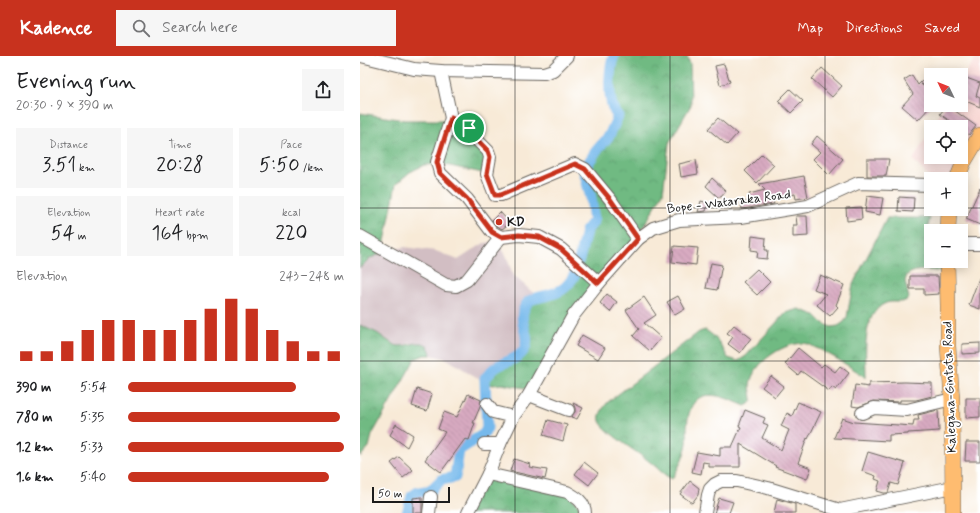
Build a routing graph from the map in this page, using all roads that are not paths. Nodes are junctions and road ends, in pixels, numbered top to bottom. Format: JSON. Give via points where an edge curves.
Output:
{"nodes":[{"id":1,"x":362,"y":56,"type":"edge"},
{"id":2,"x":567,"y":56,"type":"edge"},
{"id":3,"x":441,"y":71,"type":"junction"},
{"id":4,"x":451,"y":118,"type":"junction"},
{"id":5,"x":980,"y":135,"type":"edge"},
{"id":6,"x":960,"y":172,"type":"edge"},
{"id":7,"x":924,"y":185,"type":"edge"},
{"id":8,"x":360,"y":236,"type":"edge"},
{"id":9,"x":501,"y":237,"type":"junction"},
{"id":10,"x":638,"y":239,"type":"junction"},
{"id":11,"x":968,"y":244,"type":"edge"},
{"id":12,"x":980,"y":244,"type":"edge"},
{"id":13,"x":947,"y":268,"type":"edge"},
{"id":14,"x":598,"y":283,"type":"junction"},
{"id":15,"x":529,"y":395,"type":"junction"},
{"id":16,"x":952,"y":399,"type":"junction"},
{"id":17,"x":487,"y":404,"type":"dead end"},
{"id":18,"x":568,"y":410,"type":"dead end"},
{"id":19,"x":862,"y":413,"type":"dead end"},
{"id":20,"x":513,"y":417,"type":"junction"},
{"id":21,"x":484,"y":444,"type":"dead end"},
{"id":22,"x":500,"y":444,"type":"junction"},
{"id":23,"x":488,"y":474,"type":"junction"},
{"id":24,"x":953,"y":487,"type":"junction"},
{"id":25,"x":431,"y":497,"type":"dead end"},
{"id":26,"x":429,"y":513,"type":"edge"},
{"id":27,"x":468,"y":513,"type":"edge"},
{"id":28,"x":585,"y":513,"type":"edge"},
{"id":29,"x":705,"y":513,"type":"edge"},
{"id":30,"x":952,"y":513,"type":"edge"}],
"edges":[{"from":1,"to":3,"type":"street","via":[[414,69]]},
{"from":2,"to":3,"type":"street","via":[[553,70],[544,72]]},
{"from":3,"to":4,"type":"street"},
{"from":4,"to":9,"type":"street","via":[[437,162],[440,173],[467,199],[492,232]]},
{"from":4,"to":10,"type":"street","via":[[469,128],[488,151],[490,157],[487,174],[495,195],[501,195],[575,164],[585,169]]},
{"from":5,"to":6,"type":"main road"},
{"from":7,"to":10,"type":"street","name":"Bope - Wataraka Road","via":[[858,183],[808,206],[741,217],[679,220],[653,228]]},
{"from":8,"to":9,"type":"street","via":[[446,285],[456,286],[467,280]]},
{"from":9,"to":14,"type":"street","via":[[539,237],[561,249]]},
{"from":10,"to":14,"type":"street","name":"Bope - Wataraka Road"},
{"from":11,"to":12,"type":"street"},
{"from":13,"to":16,"type":"main road","name":"Kalegana-Gintota Road","via":[[948,346]]},
{"from":14,"to":15,"type":"street","name":"Bope - Wataraka Road","via":[[574,316]]},
{"from":15,"to":18,"type":"street"},
{"from":15,"to":20,"type":"street","name":"Bope - Wataraka Road"},
{"from":16,"to":19,"type":"street","via":[[907,410],[874,408]]},
{"from":16,"to":24,"type":"main road","name":"Kalegana-Gintota Road"},
{"from":17,"to":20,"type":"street","via":[[493,412]]},
{"from":20,"to":22,"type":"street","name":"Bope - Wataraka Road"},
{"from":21,"to":22,"type":"street"},
{"from":22,"to":23,"type":"street","name":"Bope - Wataraka Road"},
{"from":23,"to":27,"type":"street","name":"Bope - Wataraka Road"},
{"from":23,"to":28,"type":"street","via":[[567,492],[578,498],[585,508]]},
{"from":24,"to":29,"type":"street","via":[[840,510],[768,488],[721,480],[710,489]]},
{"from":24,"to":30,"type":"main road","name":"Kalegana-Gintota Road"},
{"from":25,"to":26,"type":"street"}]}
